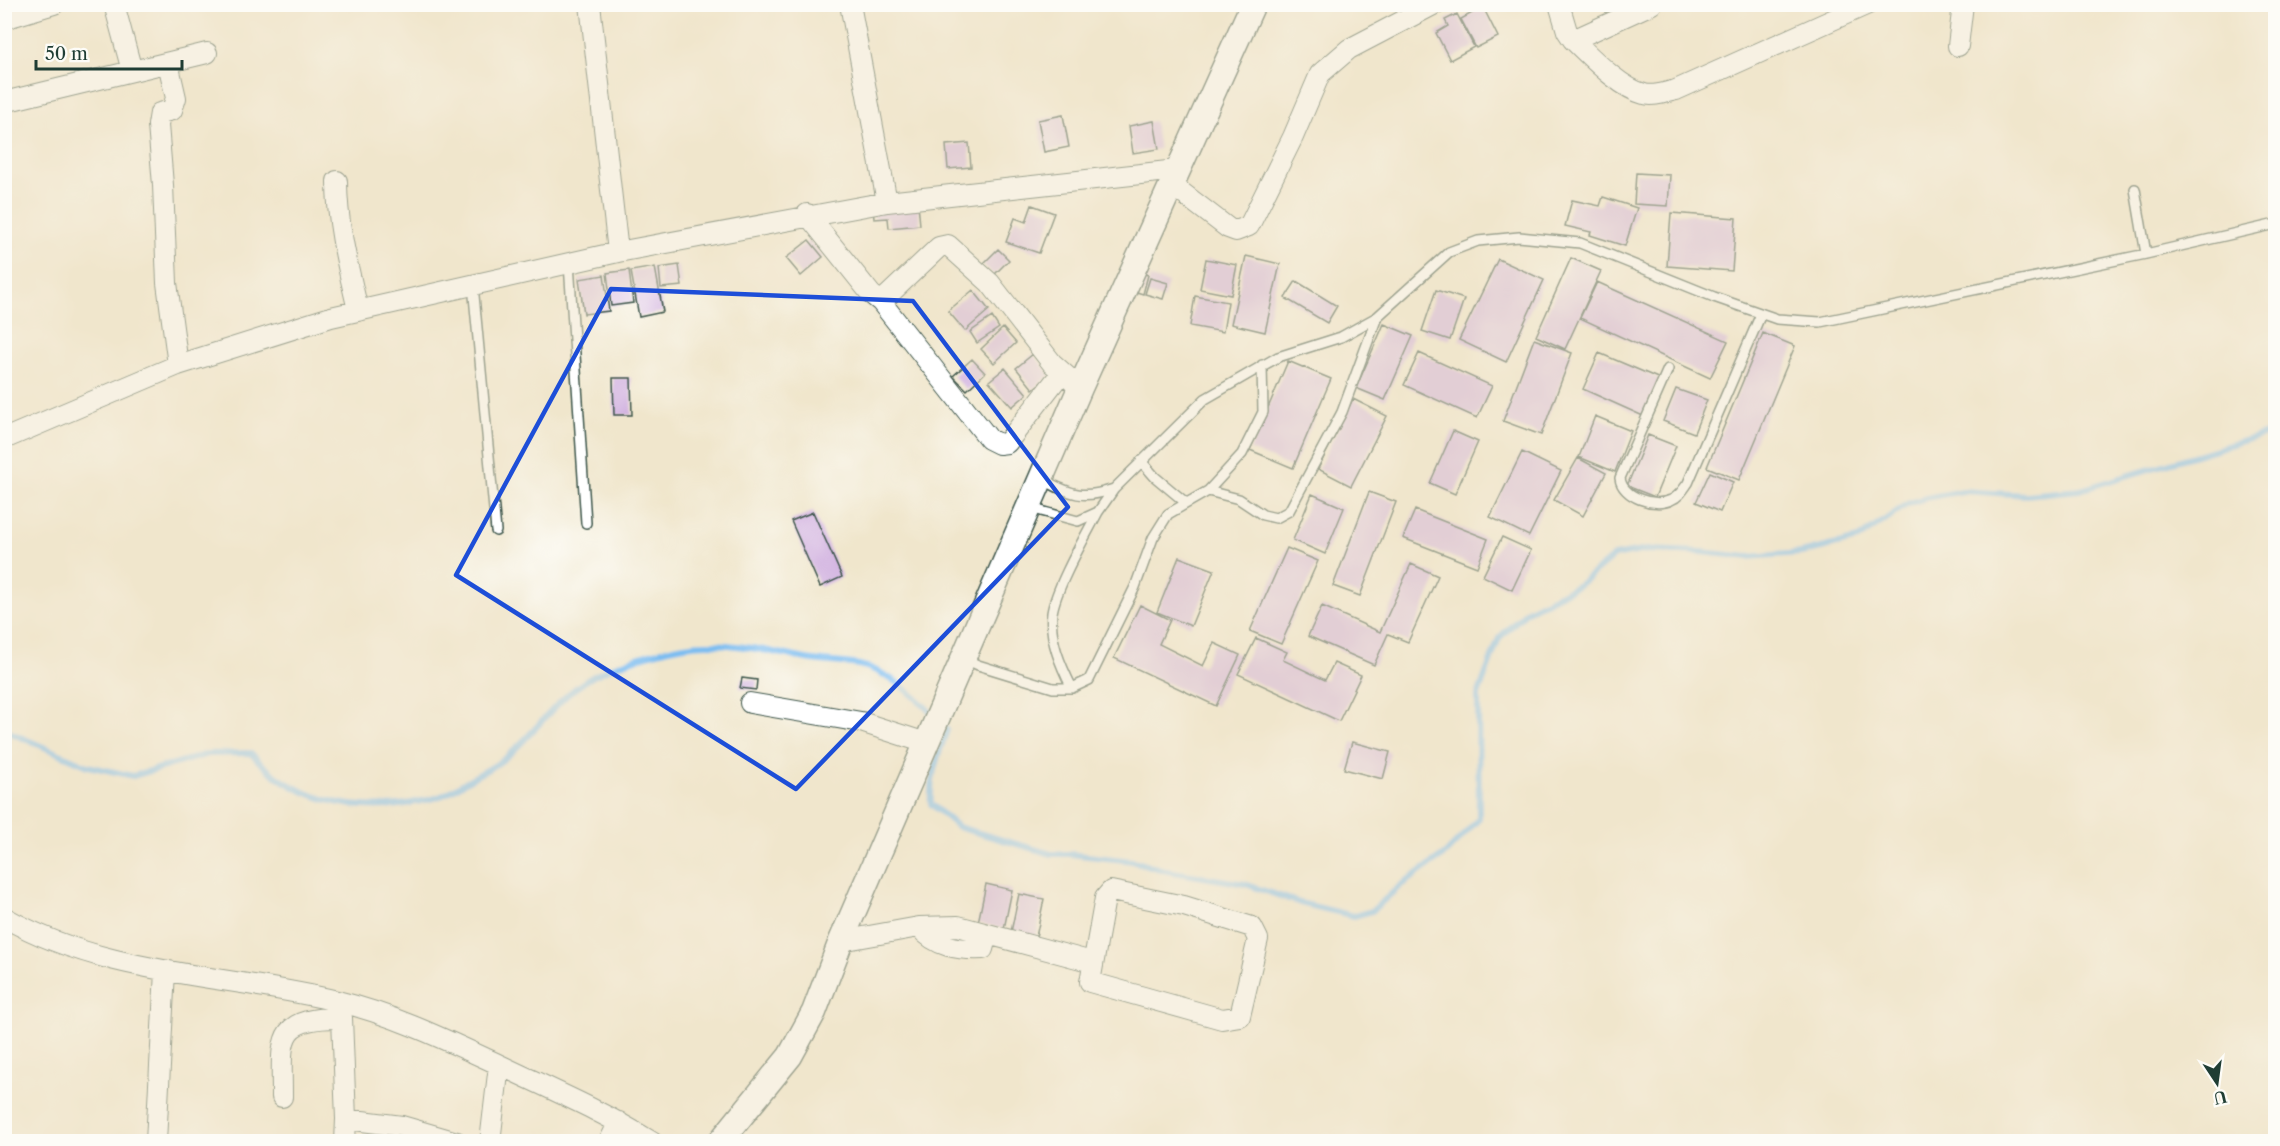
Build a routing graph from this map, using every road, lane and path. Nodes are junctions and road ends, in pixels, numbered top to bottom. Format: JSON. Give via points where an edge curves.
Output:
{"nodes":[{"id":1,"x":54,"y":4,"type":"edge"},
{"id":2,"x":114,"y":4,"type":"edge"},
{"id":3,"x":590,"y":4,"type":"edge"},
{"id":4,"x":849,"y":4,"type":"edge"},
{"id":5,"x":1252,"y":4,"type":"edge"},
{"id":6,"x":1435,"y":4,"type":"edge"},
{"id":7,"x":1559,"y":4,"type":"edge"},
{"id":8,"x":1652,"y":4,"type":"edge"},
{"id":9,"x":1868,"y":4,"type":"edge"},
{"id":10,"x":1963,"y":4,"type":"edge"},
{"id":11,"x":4,"y":19,"type":"edge"},
{"id":12,"x":1573,"y":40,"type":"junction"},
{"id":13,"x":1958,"y":46,"type":"dead end"},
{"id":14,"x":207,"y":53,"type":"dead end"},
{"id":15,"x":168,"y":63,"type":"junction"},
{"id":16,"x":132,"y":71,"type":"junction"},
{"id":17,"x":4,"y":102,"type":"edge"},
{"id":18,"x":1174,"y":177,"type":"junction"},
{"id":19,"x":337,"y":181,"type":"dead end"},
{"id":20,"x":2135,"y":189,"type":"dead end"},
{"id":21,"x":887,"y":202,"type":"junction"},
{"id":22,"x":807,"y":214,"type":"junction"},
{"id":23,"x":2276,"y":224,"type":"edge"},
{"id":24,"x":618,"y":252,"type":"junction"},
{"id":25,"x":2146,"y":254,"type":"junction"},
{"id":26,"x":568,"y":263,"type":"junction"},
{"id":27,"x":473,"y":285,"type":"junction"},
{"id":28,"x":881,"y":302,"type":"junction"},
{"id":29,"x":358,"y":310,"type":"junction"},
{"id":30,"x":1761,"y":314,"type":"junction"},
{"id":31,"x":1377,"y":317,"type":"junction"},
{"id":32,"x":178,"y":364,"type":"junction"},
{"id":33,"x":1262,"y":365,"type":"junction"},
{"id":34,"x":1668,"y":369,"type":"dead end"},
{"id":35,"x":1062,"y":372,"type":"junction"},
{"id":36,"x":1080,"y":388,"type":"junction"},
{"id":37,"x":4,"y":439,"type":"edge"},
{"id":38,"x":1142,"y":461,"type":"junction"},
{"id":39,"x":1041,"y":479,"type":"junction"},
{"id":40,"x":1114,"y":489,"type":"junction"},
{"id":41,"x":1208,"y":491,"type":"junction"},
{"id":42,"x":1185,"y":502,"type":"junction"},
{"id":43,"x":1029,"y":508,"type":"junction"},
{"id":44,"x":1098,"y":512,"type":"junction"},
{"id":45,"x":586,"y":523,"type":"dead end"},
{"id":46,"x":496,"y":531,"type":"dead end"},
{"id":47,"x":963,"y":658,"type":"junction"},
{"id":48,"x":1072,"y":688,"type":"junction"},
{"id":49,"x":750,"y":703,"type":"dead end"},
{"id":50,"x":934,"y":727,"type":"junction"},
{"id":51,"x":4,"y":917,"type":"edge"},
{"id":52,"x":841,"y":941,"type":"junction"},
{"id":53,"x":1092,"y":962,"type":"junction"},
{"id":54,"x":165,"y":971,"type":"junction"},
{"id":55,"x":340,"y":1009,"type":"junction"},
{"id":56,"x":499,"y":1065,"type":"junction"},
{"id":57,"x":282,"y":1097,"type":"dead end"},
{"id":58,"x":346,"y":1119,"type":"junction"},
{"id":59,"x":619,"y":1122,"type":"junction"},
{"id":60,"x":156,"y":1142,"type":"edge"},
{"id":61,"x":345,"y":1142,"type":"edge"},
{"id":62,"x":457,"y":1142,"type":"edge"},
{"id":63,"x":490,"y":1142,"type":"edge"},
{"id":64,"x":609,"y":1142,"type":"edge"},
{"id":65,"x":652,"y":1142,"type":"edge"},
{"id":66,"x":720,"y":1142,"type":"edge"}],
"edges":[{"from":1,"to":11,"type":"street"},
{"from":2,"to":16,"type":"street"},
{"from":3,"to":24,"type":"street"},
{"from":4,"to":21,"type":"street"},
{"from":5,"to":18,"type":"street"},
{"from":6,"to":18,"type":"street","via":[[1349,49],[1320,74],[1249,226],[1236,231],[1228,228]]},
{"from":7,"to":12,"type":"street"},
{"from":8,"to":12,"type":"street"},
{"from":9,"to":12,"type":"street","via":[[1676,90],[1657,94],[1642,94],[1630,87]]},
{"from":10,"to":13,"type":"street"},
{"from":14,"to":15,"type":"street"},
{"from":15,"to":16,"type":"street"},
{"from":15,"to":32,"type":"street","via":[[176,102],[172,110],[160,113],[158,125],[167,283]]},
{"from":16,"to":17,"type":"street"},
{"from":18,"to":21,"type":"street"},
{"from":18,"to":36,"type":"street"},
{"from":19,"to":29,"type":"street","via":[[340,230]]},
{"from":20,"to":25,"type":"lane"},
{"from":21,"to":22,"type":"street"},
{"from":22,"to":24,"type":"street"},
{"from":22,"to":28,"type":"street"},
{"from":23,"to":25,"type":"lane"},
{"from":24,"to":26,"type":"street"},
{"from":25,"to":30,"type":"lane","via":[[1820,322]]},
{"from":26,"to":27,"type":"street"},
{"from":26,"to":45,"type":"lane"},
{"from":27,"to":29,"type":"street"},
{"from":27,"to":46,"type":"lane"},
{"from":28,"to":35,"type":"street","via":[[939,247],[948,245],[990,283]]},
{"from":28,"to":35,"type":"street","via":[[989,440],[999,444],[1007,443]]},
{"from":29,"to":32,"type":"street"},
{"from":30,"to":31,"type":"lane","via":[[1580,243],[1519,237],[1478,241],[1449,252]]},
{"from":30,"to":34,"type":"lane","via":[[1688,483],[1671,501],[1659,503],[1626,492],[1620,478]]},
{"from":31,"to":33,"type":"lane","via":[[1341,337]]},
{"from":31,"to":41,"type":"lane","via":[[1342,412],[1289,511],[1276,518],[1263,515],[1239,499]]},
{"from":32,"to":37,"type":"street"},
{"from":33,"to":38,"type":"lane","via":[[1205,399]]},
{"from":33,"to":41,"type":"lane","via":[[1263,411],[1242,454]]},
{"from":35,"to":36,"type":"street"},
{"from":36,"to":39,"type":"street"},
{"from":38,"to":40,"type":"lane"},
{"from":38,"to":42,"type":"lane"},
{"from":39,"to":40,"type":"lane","via":[[1072,495],[1093,496]]},
{"from":39,"to":43,"type":"street"},
{"from":40,"to":44,"type":"lane"},
{"from":41,"to":42,"type":"lane"},
{"from":42,"to":48,"type":"lane","via":[[1168,514],[1153,538],[1098,666],[1089,680]]},
{"from":43,"to":44,"type":"lane","via":[[1078,521]]},
{"from":43,"to":47,"type":"street"},
{"from":44,"to":48,"type":"lane","via":[[1052,613],[1056,648]]},
{"from":47,"to":48,"type":"lane","via":[[1053,688]]},
{"from":47,"to":50,"type":"street"},
{"from":49,"to":50,"type":"street","via":[[861,722]]},
{"from":50,"to":52,"type":"street"},
{"from":51,"to":54,"type":"street","via":[[85,953]]},
{"from":52,"to":53,"type":"street","via":[[919,927],[958,926]]},
{"from":52,"to":66,"type":"street","via":[[814,1012],[790,1056]]},
{"from":53,"to":53,"type":"street","via":[[1105,898],[1111,891],[1184,906],[1252,927],[1258,939],[1243,1010],[1233,1019],[1090,982]]},
{"from":54,"to":55,"type":"street","via":[[294,991]]},
{"from":54,"to":60,"type":"street"},
{"from":55,"to":56,"type":"street","via":[[372,1010]]},
{"from":55,"to":57,"type":"street","via":[[295,1024],[286,1033]]},
{"from":55,"to":58,"type":"street"},
{"from":56,"to":59,"type":"street"},
{"from":56,"to":63,"type":"street"},
{"from":58,"to":61,"type":"street"},
{"from":58,"to":62,"type":"street","via":[[402,1126]]},
{"from":59,"to":64,"type":"street"},
{"from":59,"to":65,"type":"street"}]}
